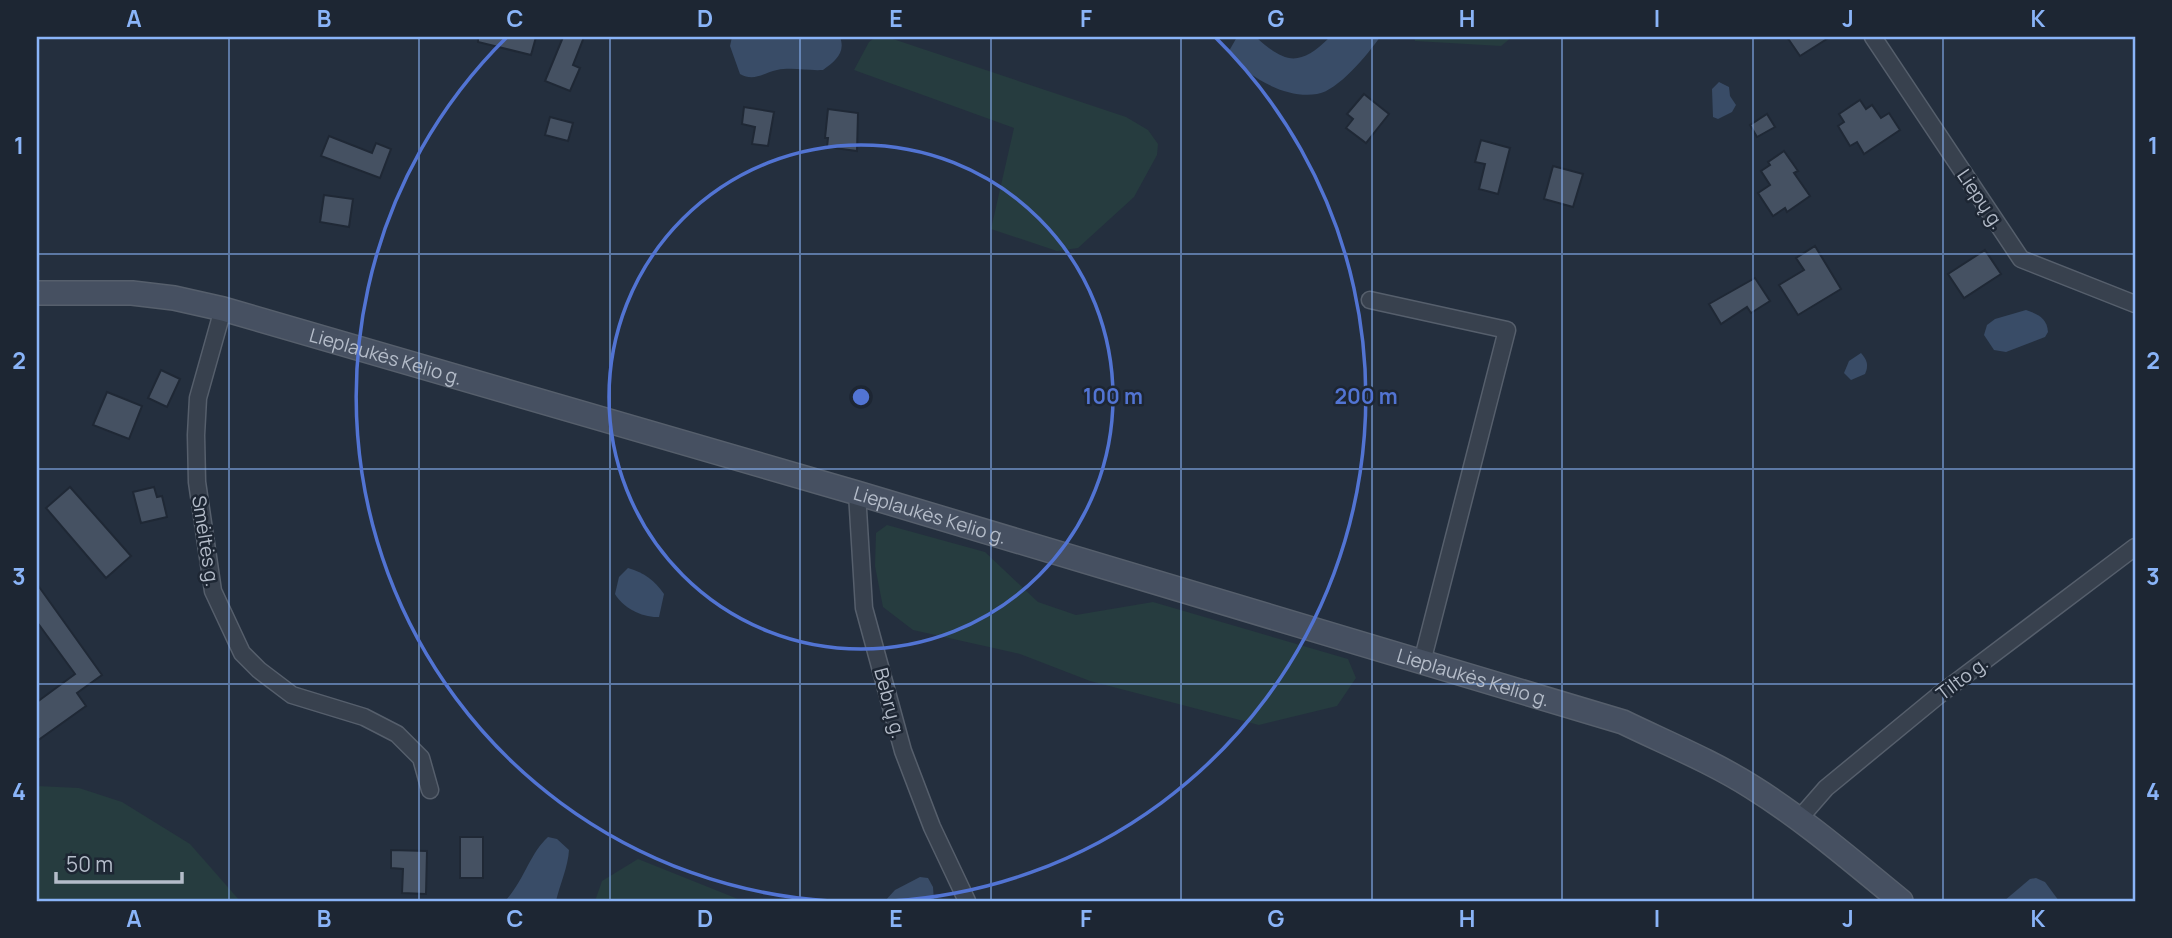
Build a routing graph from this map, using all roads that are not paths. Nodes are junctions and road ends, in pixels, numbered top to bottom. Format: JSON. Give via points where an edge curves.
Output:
{"nodes":[{"id":1,"x":1873,"y":37,"type":"edge"},
{"id":2,"x":37,"y":293,"type":"edge"},
{"id":3,"x":1370,"y":300,"type":"dead end"},
{"id":4,"x":2135,"y":304,"type":"edge"},
{"id":5,"x":223,"y":309,"type":"junction"},
{"id":6,"x":857,"y":493,"type":"junction"},
{"id":7,"x":2135,"y":547,"type":"edge"},
{"id":8,"x":1422,"y":662,"type":"junction"},
{"id":9,"x":430,"y":790,"type":"dead end"},
{"id":10,"x":1798,"y":819,"type":"junction"},
{"id":11,"x":967,"y":901,"type":"edge"},
{"id":12,"x":1901,"y":901,"type":"edge"}],
"edges":[{"from":1,"to":4,"type":"street","name":"Liepų g.","via":[[2021,259]]},
{"from":2,"to":5,"type":"main road","name":"Lieplaukės Kelio g.","via":[[132,293]]},
{"from":3,"to":8,"type":"street","via":[[1507,330]]},
{"from":5,"to":6,"type":"main road","name":"Lieplaukės Kelio g."},
{"from":5,"to":9,"type":"street","name":"Smėltės g.","via":[[198,398],[196,435],[197,482],[213,592],[242,653],[259,670],[292,695],[364,717],[397,734],[421,758]]},
{"from":6,"to":8,"type":"main road","name":"Lieplaukės Kelio g."},
{"from":6,"to":11,"type":"street","name":"Bebrų g.","via":[[864,608],[903,751]]},
{"from":7,"to":10,"type":"street","name":"Tilto g.","via":[[1939,695],[1826,789]]},
{"from":8,"to":10,"type":"main road","name":"Lieplaukės Kelio g.","via":[[1623,722],[1711,763]]},
{"from":10,"to":12,"type":"main road","name":"Lieplaukės Kelio g."}]}
